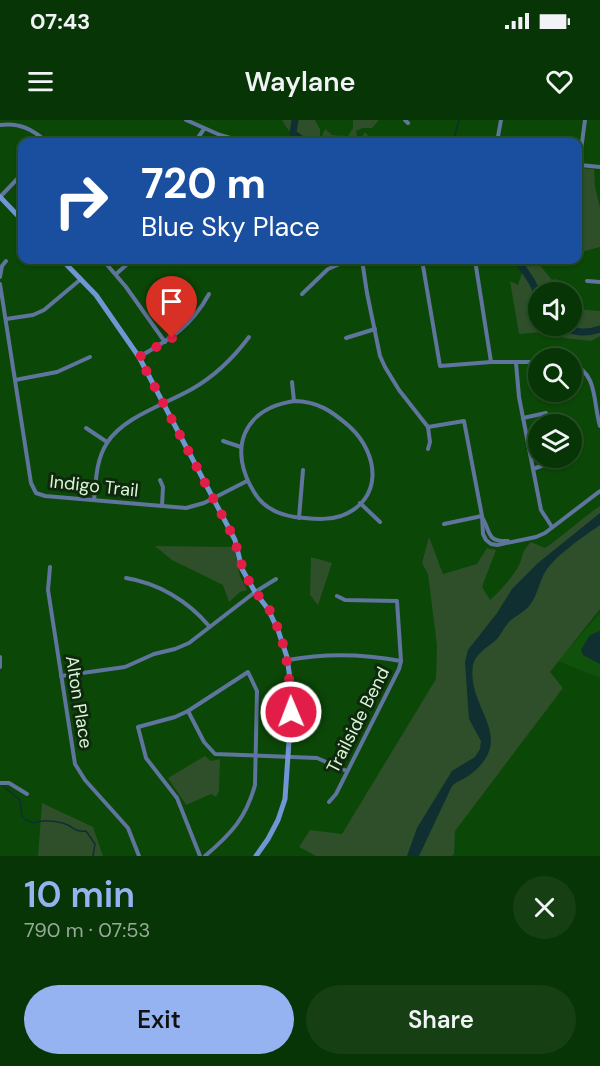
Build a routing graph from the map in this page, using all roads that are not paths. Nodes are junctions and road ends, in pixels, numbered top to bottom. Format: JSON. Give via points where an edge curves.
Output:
{"nodes":[{"id":1,"x":186,"y":120,"type":"edge"},
{"id":2,"x":501,"y":120,"type":"edge"},
{"id":3,"x":585,"y":120,"type":"edge"},
{"id":4,"x":0,"y":125,"type":"edge"},
{"id":5,"x":204,"y":129,"type":"junction"},
{"id":6,"x":43,"y":138,"type":"edge"},
{"id":7,"x":198,"y":138,"type":"edge"},
{"id":8,"x":232,"y":138,"type":"edge"},
{"id":9,"x":498,"y":138,"type":"edge"},
{"id":10,"x":582,"y":139,"type":"edge"},
{"id":11,"x":582,"y":165,"type":"edge"},
{"id":12,"x":600,"y":166,"type":"edge"},
{"id":13,"x":18,"y":178,"type":"edge"},
{"id":14,"x":0,"y":197,"type":"edge"},
{"id":15,"x":18,"y":216,"type":"edge"},
{"id":16,"x":6,"y":261,"type":"dead end"},
{"id":17,"x":66,"y":264,"type":"edge"},
{"id":18,"x":107,"y":264,"type":"edge"},
{"id":19,"x":127,"y":264,"type":"edge"},
{"id":20,"x":340,"y":264,"type":"edge"},
{"id":21,"x":363,"y":264,"type":"edge"},
{"id":22,"x":423,"y":264,"type":"edge"},
{"id":23,"x":476,"y":264,"type":"edge"},
{"id":24,"x":116,"y":274,"type":"junction"},
{"id":25,"x":0,"y":277,"type":"edge"},
{"id":26,"x":81,"y":279,"type":"junction"},
{"id":27,"x":587,"y":281,"type":"dead end"},
{"id":28,"x":600,"y":282,"type":"edge"},
{"id":29,"x":0,"y":285,"type":"edge"},
{"id":30,"x":209,"y":294,"type":"dead end"},
{"id":31,"x":302,"y":294,"type":"dead end"},
{"id":32,"x":6,"y":319,"type":"junction"},
{"id":33,"x":375,"y":329,"type":"junction"},
{"id":34,"x":249,"y":337,"type":"dead end"},
{"id":35,"x":346,"y":338,"type":"dead end"},
{"id":36,"x":165,"y":342,"type":"junction"},
{"id":37,"x":90,"y":357,"type":"dead end"},
{"id":38,"x":139,"y":357,"type":"junction"},
{"id":39,"x":490,"y":362,"type":"junction"},
{"id":40,"x":528,"y":362,"type":"edge"},
{"id":41,"x":516,"y":363,"type":"junction"},
{"id":42,"x":582,"y":369,"type":"edge"},
{"id":43,"x":15,"y":380,"type":"junction"},
{"id":44,"x":292,"y":382,"type":"dead end"},
{"id":45,"x":294,"y":401,"type":"junction"},
{"id":46,"x":164,"y":404,"type":"junction"},
{"id":47,"x":546,"y":413,"type":"dead end"},
{"id":48,"x":524,"y":418,"type":"junction"},
{"id":49,"x":600,"y":426,"type":"edge"},
{"id":50,"x":428,"y":427,"type":"junction"},
{"id":51,"x":87,"y":428,"type":"dead end"},
{"id":52,"x":223,"y":441,"type":"dead end"},
{"id":53,"x":107,"y":442,"type":"junction"},
{"id":54,"x":241,"y":447,"type":"junction"},
{"id":55,"x":428,"y":449,"type":"dead end"},
{"id":56,"x":538,"y":468,"type":"edge"},
{"id":57,"x":533,"y":469,"type":"junction"},
{"id":58,"x":303,"y":470,"type":"dead end"},
{"id":59,"x":160,"y":480,"type":"dead end"},
{"id":60,"x":247,"y":481,"type":"junction"},
{"id":61,"x":600,"y":490,"type":"edge"},
{"id":62,"x":213,"y":499,"type":"junction"},
{"id":63,"x":94,"y":500,"type":"junction"},
{"id":64,"x":360,"y":503,"type":"junction"},
{"id":65,"x":162,"y":506,"type":"junction"},
{"id":66,"x":482,"y":516,"type":"junction"},
{"id":67,"x":299,"y":518,"type":"junction"},
{"id":68,"x":380,"y":522,"type":"dead end"},
{"id":69,"x":444,"y":524,"type":"dead end"},
{"id":70,"x":552,"y":527,"type":"junction"},
{"id":71,"x":50,"y":567,"type":"dead end"},
{"id":72,"x":126,"y":578,"type":"dead end"},
{"id":73,"x":276,"y":579,"type":"dead end"},
{"id":74,"x":255,"y":591,"type":"junction"},
{"id":75,"x":337,"y":596,"type":"dead end"},
{"id":76,"x":209,"y":626,"type":"junction"},
{"id":77,"x":0,"y":657,"type":"edge"},
{"id":78,"x":288,"y":660,"type":"junction"},
{"id":79,"x":401,"y":661,"type":"junction"},
{"id":80,"x":0,"y":667,"type":"edge"},
{"id":81,"x":61,"y":676,"type":"junction"},
{"id":82,"x":188,"y":711,"type":"junction"},
{"id":83,"x":257,"y":756,"type":"junction"},
{"id":84,"x":288,"y":757,"type":"junction"},
{"id":85,"x":347,"y":771,"type":"junction"},
{"id":86,"x":0,"y":783,"type":"edge"},
{"id":87,"x":27,"y":794,"type":"dead end"},
{"id":88,"x":329,"y":802,"type":"dead end"},
{"id":89,"x":139,"y":856,"type":"edge"},
{"id":90,"x":200,"y":856,"type":"edge"},
{"id":91,"x":206,"y":856,"type":"edge"},
{"id":92,"x":256,"y":856,"type":"edge"}],
"edges":[{"from":1,"to":5,"type":"street"},
{"from":2,"to":9,"type":"street"},
{"from":3,"to":10,"type":"street"},
{"from":4,"to":6,"type":"street","via":[[26,127]]},
{"from":5,"to":7,"type":"street"},
{"from":5,"to":8,"type":"street"},
{"from":11,"to":12,"type":"street"},
{"from":13,"to":14,"type":"street"},
{"from":14,"to":15,"type":"street"},
{"from":16,"to":25,"type":"street"},
{"from":17,"to":26,"type":"street"},
{"from":18,"to":24,"type":"street"},
{"from":19,"to":24,"type":"street"},
{"from":20,"to":31,"type":"street","via":[[328,269]]},
{"from":21,"to":33,"type":"street"},
{"from":22,"to":39,"type":"street","via":[[440,366]]},
{"from":23,"to":39,"type":"street"},
{"from":24,"to":36,"type":"street"},
{"from":26,"to":32,"type":"street","via":[[44,310]]},
{"from":26,"to":38,"type":"street","via":[[108,310]]},
{"from":27,"to":28,"type":"street"},
{"from":29,"to":32,"type":"street","name":"Indigo Trail"},
{"from":30,"to":36,"type":"street","via":[[191,321]]},
{"from":32,"to":43,"type":"street","name":"Indigo Trail"},
{"from":33,"to":35,"type":"street"},
{"from":33,"to":50,"type":"street","via":[[380,356],[388,372]]},
{"from":34,"to":46,"type":"street","via":[[214,374]]},
{"from":36,"to":38,"type":"street"},
{"from":37,"to":43,"type":"street","via":[[57,372]]},
{"from":38,"to":46,"type":"street"},
{"from":39,"to":41,"type":"street"},
{"from":40,"to":41,"type":"street"},
{"from":41,"to":48,"type":"street"},
{"from":42,"to":49,"type":"street","via":[[591,379]]},
{"from":43,"to":63,"type":"street","name":"Indigo Trail","via":[[33,489],[45,496]]},
{"from":44,"to":45,"type":"street"},
{"from":45,"to":54,"type":"street","via":[[260,416],[248,429]]},
{"from":45,"to":64,"type":"street","via":[[316,404],[332,412],[359,435],[371,457],[372,473]]},
{"from":46,"to":53,"type":"street","via":[[128,423]]},
{"from":46,"to":62,"type":"street"},
{"from":47,"to":48,"type":"street"},
{"from":48,"to":57,"type":"street"},
{"from":50,"to":55,"type":"street"},
{"from":50,"to":66,"type":"street","via":[[464,421]]},
{"from":51,"to":53,"type":"street"},
{"from":52,"to":54,"type":"street"},
{"from":53,"to":63,"type":"street","via":[[98,466]]},
{"from":54,"to":60,"type":"street","via":[[241,465]]},
{"from":56,"to":57,"type":"street"},
{"from":57,"to":70,"type":"street","via":[[541,510]]},
{"from":58,"to":67,"type":"street"},
{"from":59,"to":65,"type":"street"},
{"from":60,"to":62,"type":"street","name":"Indigo Trail"},
{"from":60,"to":67,"type":"street","via":[[270,509]]},
{"from":61,"to":70,"type":"street"},
{"from":62,"to":65,"type":"street","name":"Indigo Trail","via":[[186,508]]},
{"from":62,"to":74,"type":"street"},
{"from":63,"to":65,"type":"street","name":"Indigo Trail"},
{"from":64,"to":67,"type":"street","via":[[334,518]]},
{"from":64,"to":68,"type":"street"},
{"from":66,"to":69,"type":"street"},
{"from":66,"to":70,"type":"street","via":[[491,538],[498,542],[536,537]]},
{"from":71,"to":81,"type":"street","name":"Alton Place","via":[[48,590]]},
{"from":72,"to":76,"type":"street","via":[[176,597],[195,609]]},
{"from":73,"to":74,"type":"street"},
{"from":74,"to":76,"type":"street"},
{"from":74,"to":78,"type":"street","via":[[268,609]]},
{"from":75,"to":79,"type":"street","name":"Trailside Bend","via":[[345,600],[397,601]]},
{"from":76,"to":81,"type":"street","via":[[189,643],[125,667]]},
{"from":77,"to":80,"type":"street"},
{"from":78,"to":79,"type":"street","via":[[314,655]]},
{"from":78,"to":84,"type":"street"},
{"from":79,"to":85,"type":"street","name":"Trailside Bend"},
{"from":81,"to":89,"type":"street","name":"Alton Place","via":[[75,764],[128,828]]},
{"from":82,"to":83,"type":"street","via":[[215,754]]},
{"from":82,"to":83,"type":"street","via":[[248,672],[257,691]]},
{"from":82,"to":90,"type":"street","via":[[138,727],[146,758],[177,798]]},
{"from":83,"to":84,"type":"street"},
{"from":83,"to":91,"type":"street","via":[[255,785],[246,811],[238,825]]},
{"from":84,"to":85,"type":"street","via":[[317,758]]},
{"from":84,"to":92,"type":"street","via":[[285,799]]},
{"from":85,"to":88,"type":"street","name":"Trailside Bend"},
{"from":86,"to":87,"type":"street","via":[[9,783]]}]}
